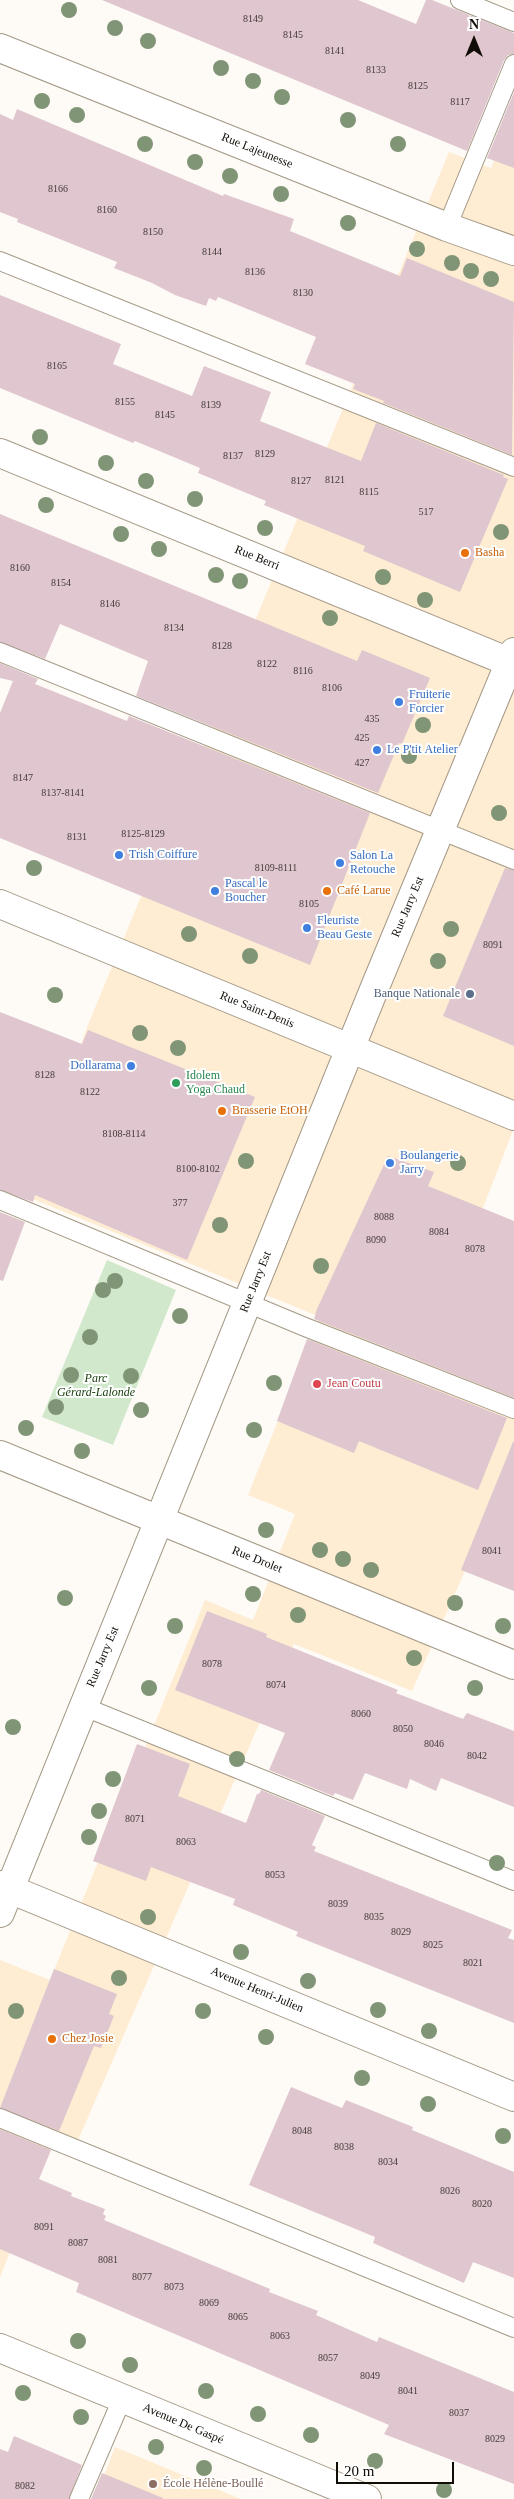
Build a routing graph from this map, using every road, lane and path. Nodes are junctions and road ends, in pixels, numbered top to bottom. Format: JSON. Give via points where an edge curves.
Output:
{"nodes":[{"id":1,"x":460,"y":0,"type":"edge"},
{"id":2,"x":514,"y":22,"type":"edge"},
{"id":3,"x":0,"y":48,"type":"edge"},
{"id":4,"x":514,"y":64,"type":"edge"},
{"id":5,"x":447,"y":227,"type":"junction"},
{"id":6,"x":514,"y":252,"type":"edge"},
{"id":7,"x":0,"y":261,"type":"edge"},
{"id":8,"x":0,"y":453,"type":"edge"},
{"id":9,"x":514,"y":467,"type":"edge"},
{"id":10,"x":0,"y":652,"type":"edge"},
{"id":11,"x":513,"y":659,"type":"edge"},
{"id":12,"x":440,"y":831,"type":"junction"},
{"id":13,"x":514,"y":860,"type":"edge"},
{"id":14,"x":0,"y":904,"type":"edge"},
{"id":15,"x":350,"y":1048,"type":"junction"},
{"id":16,"x":514,"y":1116,"type":"edge"},
{"id":17,"x":0,"y":1200,"type":"edge"},
{"id":18,"x":248,"y":1303,"type":"junction"},
{"id":19,"x":514,"y":1409,"type":"edge"},
{"id":20,"x":0,"y":1455,"type":"edge"},
{"id":21,"x":159,"y":1520,"type":"junction"},
{"id":22,"x":514,"y":1665,"type":"edge"},
{"id":23,"x":82,"y":1706,"type":"junction"},
{"id":24,"x":514,"y":1881,"type":"edge"},
{"id":25,"x":3,"y":1895,"type":"edge"},
{"id":26,"x":514,"y":2097,"type":"edge"},
{"id":27,"x":0,"y":2118,"type":"edge"},
{"id":28,"x":514,"y":2328,"type":"edge"},
{"id":29,"x":0,"y":2348,"type":"edge"},
{"id":30,"x":122,"y":2399,"type":"junction"},
{"id":31,"x":79,"y":2499,"type":"edge"},
{"id":32,"x":367,"y":2499,"type":"edge"}],
"edges":[{"from":1,"to":2,"type":"lane"},
{"from":3,"to":5,"type":"main road","name":"Rue Lajeunesse"},
{"from":4,"to":5,"type":"lane"},
{"from":5,"to":6,"type":"main road","name":"Rue Lajeunesse"},
{"from":7,"to":9,"type":"lane"},
{"from":8,"to":11,"type":"main road","name":"Rue Berri"},
{"from":10,"to":12,"type":"lane"},
{"from":11,"to":12,"type":"main road","name":"Rue Jarry Est"},
{"from":12,"to":13,"type":"lane"},
{"from":12,"to":15,"type":"main road","name":"Rue Jarry Est"},
{"from":14,"to":15,"type":"main road","name":"Rue Saint-Denis"},
{"from":15,"to":16,"type":"main road","name":"Rue Saint-Denis"},
{"from":15,"to":18,"type":"main road","name":"Rue Jarry Est"},
{"from":17,"to":18,"type":"lane"},
{"from":18,"to":19,"type":"lane"},
{"from":18,"to":21,"type":"main road","name":"Rue Jarry Est"},
{"from":20,"to":21,"type":"main road","name":"Rue Drolet"},
{"from":21,"to":22,"type":"main road","name":"Rue Drolet"},
{"from":21,"to":23,"type":"main road","name":"Rue Jarry Est"},
{"from":23,"to":24,"type":"lane"},
{"from":23,"to":25,"type":"main road","name":"Rue Jarry Est"},
{"from":25,"to":26,"type":"main road","name":"Avenue Henri-Julien"},
{"from":27,"to":28,"type":"lane"},
{"from":29,"to":30,"type":"main road","name":"Avenue De Gaspé"},
{"from":30,"to":31,"type":"lane"},
{"from":30,"to":32,"type":"main road","name":"Avenue De Gaspé"}]}
